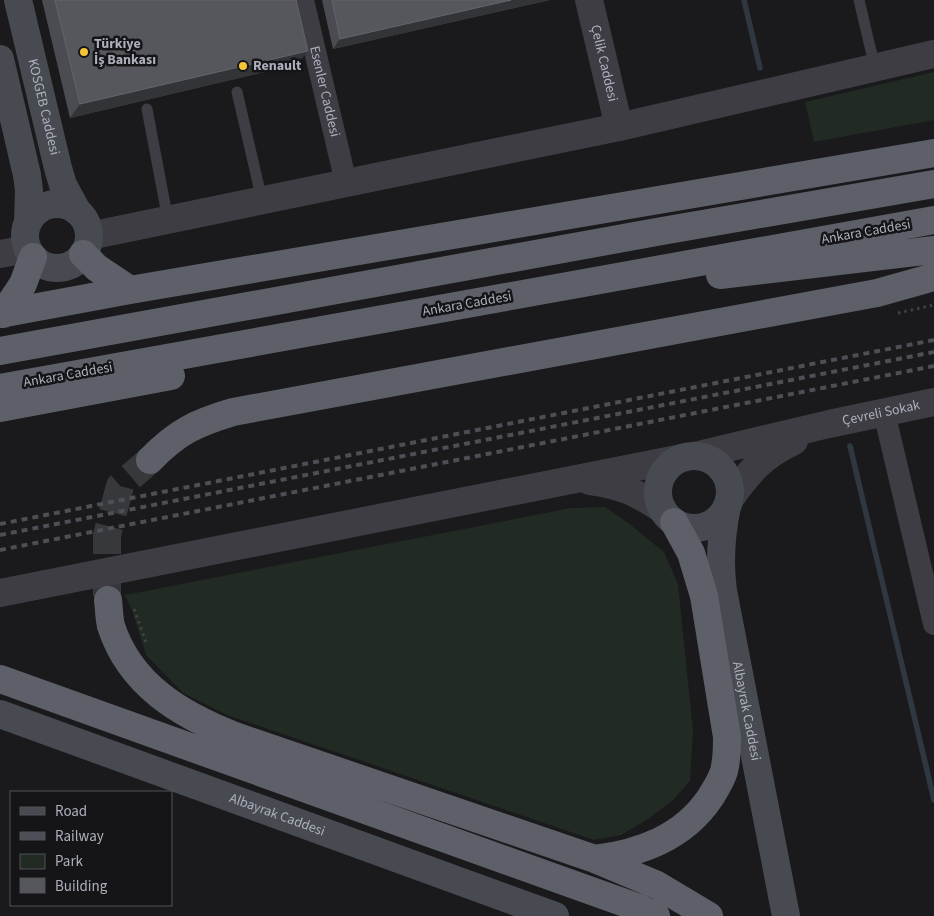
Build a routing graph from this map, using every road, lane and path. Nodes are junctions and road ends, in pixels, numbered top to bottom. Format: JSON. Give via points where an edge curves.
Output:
{"nodes":[{"id":1,"x":18,"y":0,"type":"edge"},
{"id":2,"x":303,"y":0,"type":"edge"},
{"id":3,"x":589,"y":0,"type":"edge"},
{"id":4,"x":859,"y":0,"type":"edge"},
{"id":5,"x":934,"y":54,"type":"edge"},
{"id":6,"x":0,"y":59,"type":"edge"},
{"id":7,"x":875,"y":68,"type":"junction"},
{"id":8,"x":237,"y":92,"type":"dead end"},
{"id":9,"x":147,"y":109,"type":"dead end"},
{"id":10,"x":619,"y":127,"type":"junction"},
{"id":11,"x":931,"y":153,"type":"edge"},
{"id":12,"x":346,"y":183,"type":"junction"},
{"id":13,"x":934,"y":184,"type":"edge"},
{"id":14,"x":262,"y":200,"type":"junction"},
{"id":15,"x":76,"y":211,"type":"junction"},
{"id":16,"x":168,"y":220,"type":"junction"},
{"id":17,"x":934,"y":220,"type":"edge"},
{"id":18,"x":28,"y":222,"type":"junction"},
{"id":19,"x":662,"y":231,"type":"junction"},
{"id":20,"x":86,"y":245,"type":"junction"},
{"id":21,"x":934,"y":250,"type":"edge"},
{"id":22,"x":30,"y":253,"type":"junction"},
{"id":23,"x":0,"y":254,"type":"edge"},
{"id":24,"x":934,"y":277,"type":"edge"},
{"id":25,"x":130,"y":290,"type":"junction"},
{"id":26,"x":2,"y":314,"type":"edge"},
{"id":27,"x":0,"y":351,"type":"edge"},
{"id":28,"x":0,"y":388,"type":"edge"},
{"id":29,"x":934,"y":402,"type":"edge"},
{"id":30,"x":0,"y":408,"type":"edge"},
{"id":31,"x":884,"y":412,"type":"junction"},
{"id":32,"x":829,"y":424,"type":"junction"},
{"id":33,"x":688,"y":457,"type":"junction"},
{"id":34,"x":150,"y":460,"type":"tunnel mouth"},
{"id":35,"x":574,"y":479,"type":"junction"},
{"id":36,"x":728,"y":503,"type":"junction"},
{"id":37,"x":668,"y":516,"type":"junction"},
{"id":38,"x":0,"y":593,"type":"edge"},
{"id":39,"x":120,"y":602,"type":"joint"},
{"id":40,"x":934,"y":624,"type":"edge"},
{"id":41,"x":148,"y":645,"type":"dead end"},
{"id":42,"x":0,"y":679,"type":"edge"},
{"id":43,"x":0,"y":714,"type":"edge"},
{"id":44,"x":595,"y":859,"type":"junction"},
{"id":45,"x":555,"y":916,"type":"edge"},
{"id":46,"x":656,"y":916,"type":"edge"},
{"id":47,"x":709,"y":916,"type":"edge"},
{"id":48,"x":786,"y":916,"type":"edge"}],
"edges":[{"from":1,"to":15,"type":"main road","name":"KOSGEB Caddesi","via":[[58,168]]},
{"from":2,"to":12,"type":"street","name":"Esenler Caddesi"},
{"from":3,"to":10,"type":"street","name":"Çelik Caddesi"},
{"from":4,"to":7,"type":"lane"},
{"from":5,"to":7,"type":"street"},
{"from":6,"to":18,"type":"main road","via":[[27,175]]},
{"from":7,"to":10,"type":"street"},
{"from":8,"to":14,"type":"lane"},
{"from":9,"to":16,"type":"lane"},
{"from":10,"to":12,"type":"street"},
{"from":11,"to":19,"type":"highway"},
{"from":11,"to":25,"type":"highway"},
{"from":12,"to":14,"type":"street"},
{"from":13,"to":19,"type":"highway"},
{"from":14,"to":16,"type":"street"},
{"from":15,"to":18,"type":"main road","via":[[59,204],[50,205],[41,208]]},
{"from":15,"to":20,"type":"main road","via":[[87,226]]},
{"from":16,"to":20,"type":"street"},
{"from":17,"to":28,"type":"highway","name":"Ankara Caddesi"},
{"from":18,"to":22,"type":"main road","via":[[25,240]]},
{"from":19,"to":27,"type":"highway"},
{"from":20,"to":22,"type":"main road","via":[[77,261],[59,268],[40,264]]},
{"from":20,"to":25,"type":"highway","via":[[97,268]]},
{"from":21,"to":30,"type":"highway","via":[[671,281]]},
{"from":22,"to":23,"type":"street"},
{"from":22,"to":26,"type":"highway","via":[[23,284]]},
{"from":24,"to":34,"type":"highway","via":[[877,293],[233,412],[185,430]]},
{"from":25,"to":26,"type":"highway"},
{"from":29,"to":31,"type":"street","name":"Çevreli Sokak"},
{"from":31,"to":32,"type":"street","name":"Çevreli Sokak"},
{"from":31,"to":40,"type":"street"},
{"from":32,"to":33,"type":"street"},
{"from":32,"to":36,"type":"street","via":[[763,459]]},
{"from":33,"to":35,"type":"street"},
{"from":33,"to":36,"type":"main road","via":[[711,461],[724,472],[730,489]]},
{"from":33,"to":37,"type":"main road","via":[[668,467],[660,480],[658,495]]},
{"from":35,"to":37,"type":"street","via":[[617,485],[641,496]]},
{"from":35,"to":38,"type":"street"},
{"from":36,"to":37,"type":"main road","via":[[721,516],[707,526],[690,528]]},
{"from":36,"to":48,"type":"main road","name":"Albayrak Caddesi","via":[[720,553],[723,591]]},
{"from":37,"to":44,"type":"highway","via":[[691,553],[704,596],[727,736],[724,772],[698,814],[670,837],[635,852]]},
{"from":39,"to":41,"type":"path"},
{"from":39,"to":44,"type":"highway","via":[[111,626],[122,651],[149,688],[186,715],[235,736]]},
{"from":42,"to":46,"type":"highway"},
{"from":43,"to":45,"type":"main road","name":"Albayrak Caddesi"},
{"from":44,"to":47,"type":"highway","via":[[657,885]]}]}
